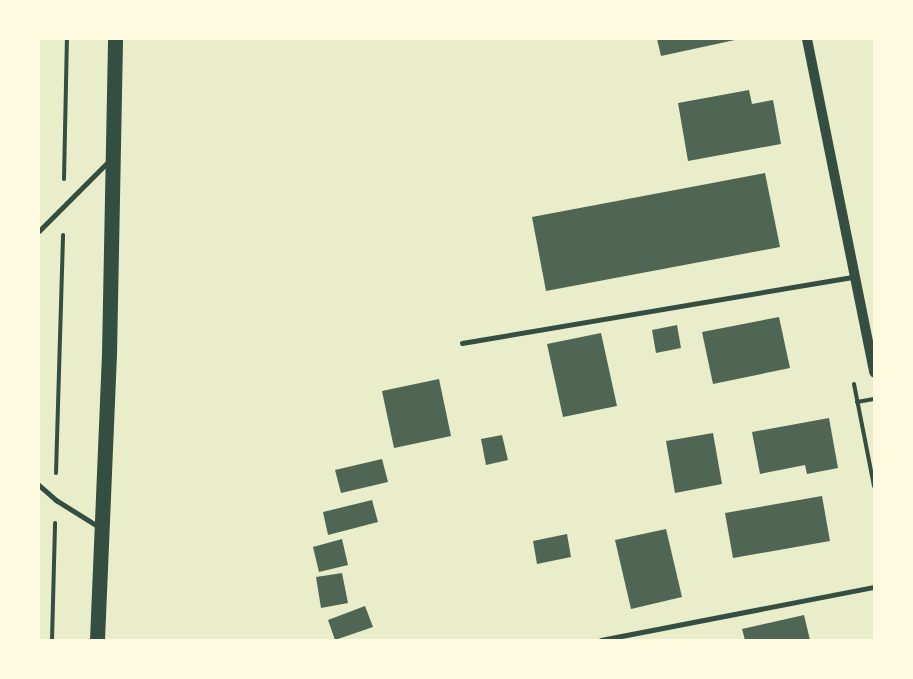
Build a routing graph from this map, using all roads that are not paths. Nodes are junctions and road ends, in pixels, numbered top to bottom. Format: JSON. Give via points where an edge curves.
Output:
{"nodes":[{"id":1,"x":115,"y":39,"type":"edge"},
{"id":2,"x":807,"y":39,"type":"edge"},
{"id":3,"x":113,"y":157,"type":"junction"},
{"id":4,"x":39,"y":231,"type":"edge"},
{"id":5,"x":855,"y":276,"type":"junction"},
{"id":6,"x":462,"y":343,"type":"dead end"},
{"id":7,"x":874,"y":372,"type":"edge"},
{"id":8,"x":39,"y":485,"type":"edge"},
{"id":9,"x":103,"y":529,"type":"junction"},
{"id":10,"x":874,"y":587,"type":"edge"},
{"id":11,"x":97,"y":640,"type":"edge"},
{"id":12,"x":601,"y":640,"type":"edge"}],
"edges":[{"from":1,"to":3,"type":"main road"},
{"from":2,"to":5,"type":"street"},
{"from":3,"to":4,"type":"lane"},
{"from":3,"to":9,"type":"main road"},
{"from":5,"to":6,"type":"lane"},
{"from":5,"to":7,"type":"street"},
{"from":8,"to":9,"type":"lane"},
{"from":9,"to":11,"type":"main road"},
{"from":10,"to":12,"type":"lane"}]}
